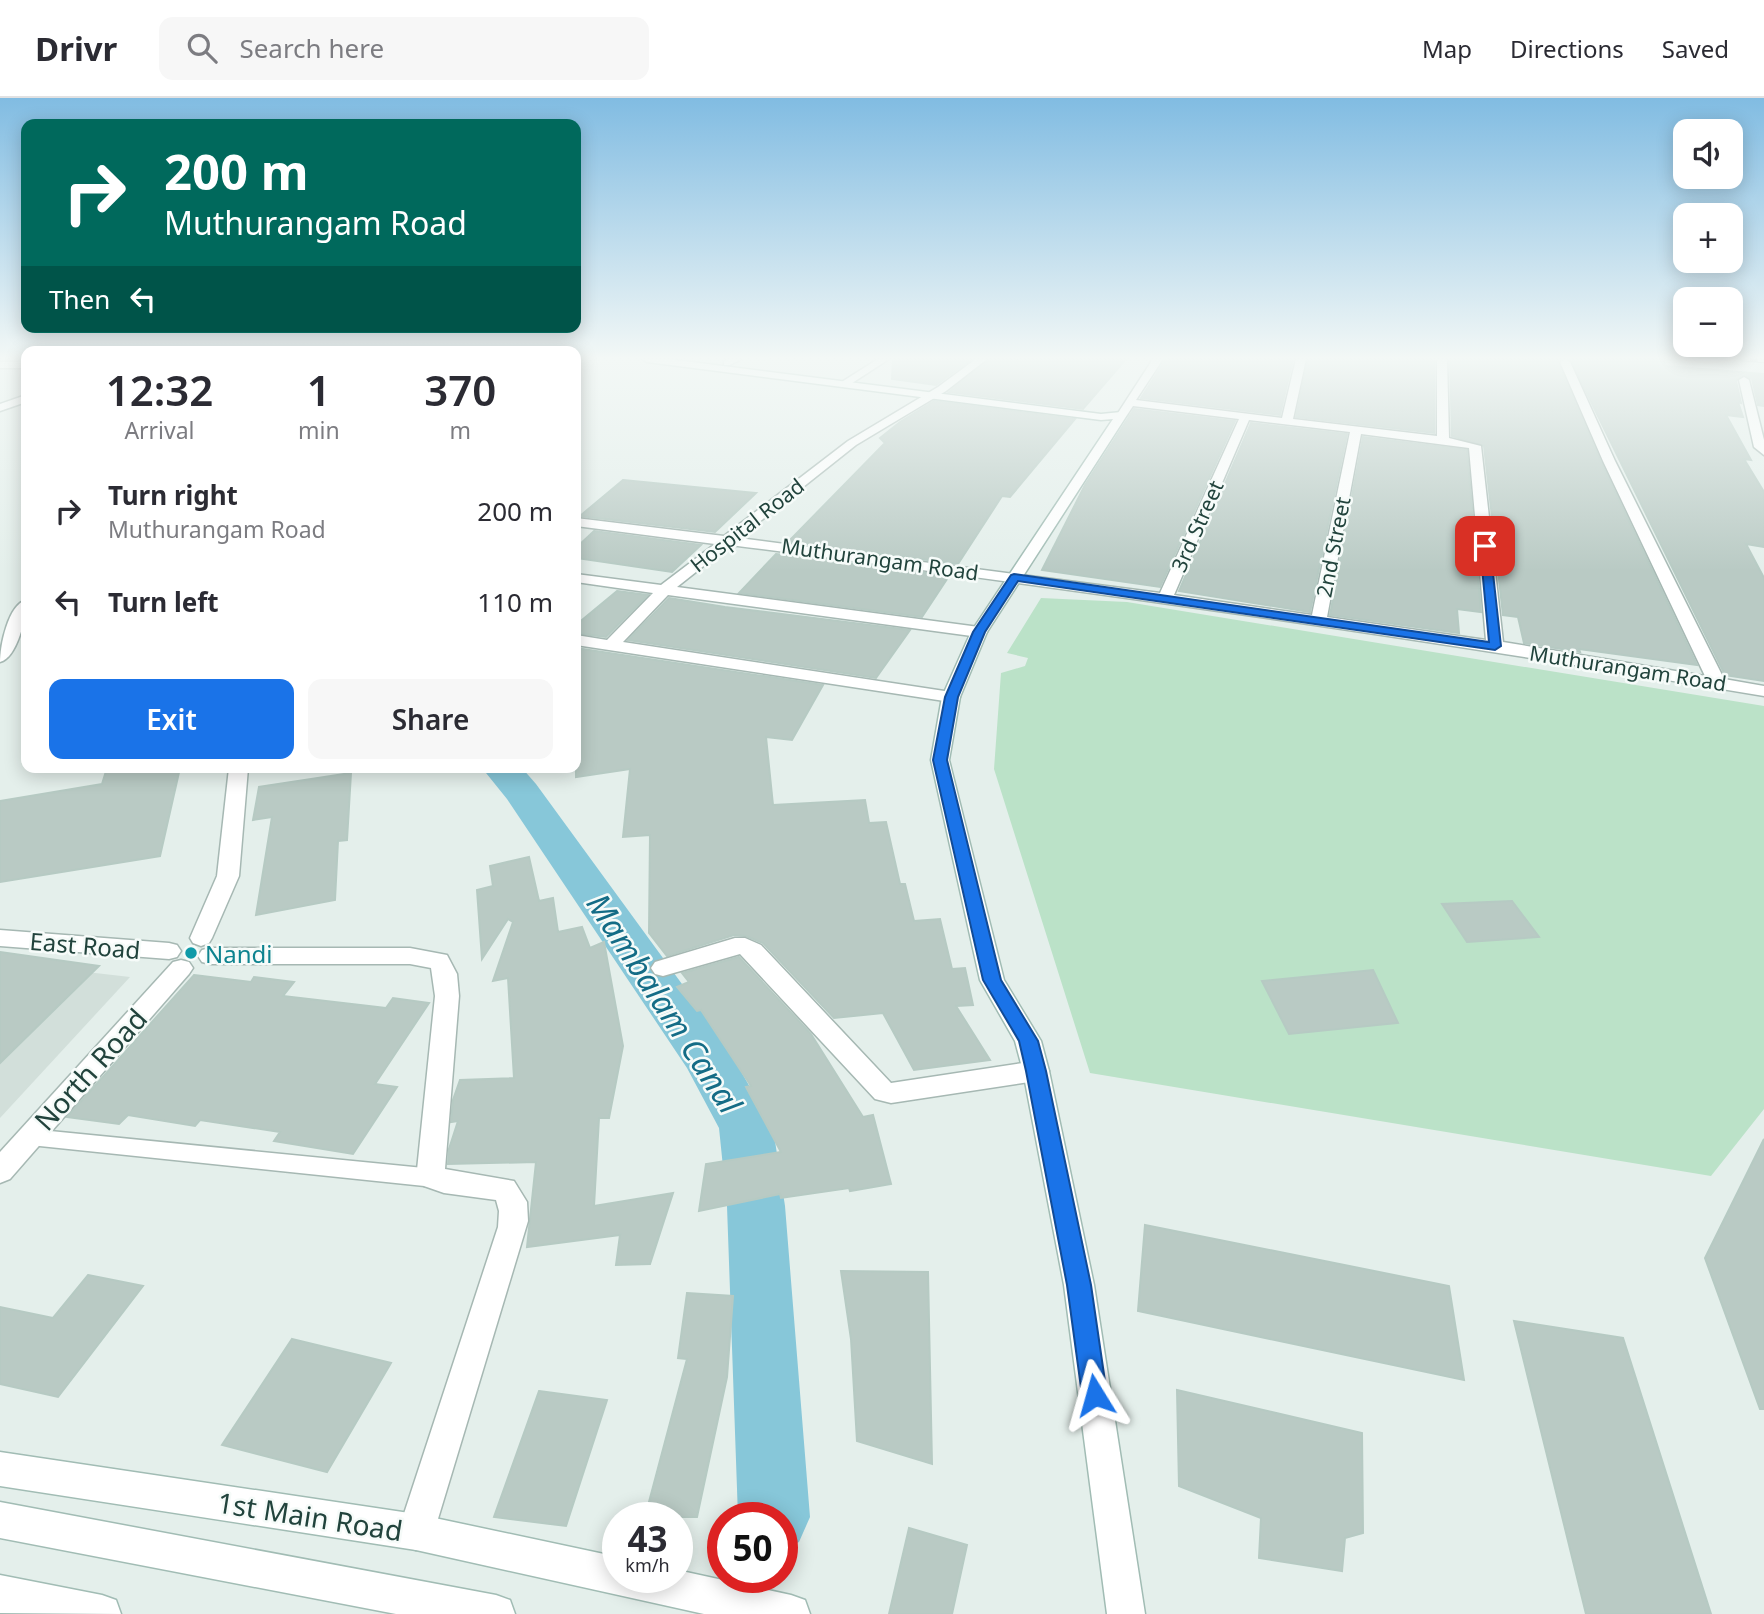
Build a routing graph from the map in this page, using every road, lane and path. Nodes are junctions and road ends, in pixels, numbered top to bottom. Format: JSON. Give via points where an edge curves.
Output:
{"nodes":[{"id":1,"x":874,"y":430,"type":"edge"},
{"id":2,"x":1112,"y":430,"type":"edge"},
{"id":3,"x":1240,"y":430,"type":"edge"},
{"id":4,"x":1347,"y":430,"type":"edge"},
{"id":5,"x":1443,"y":430,"type":"edge"},
{"id":6,"x":1594,"y":430,"type":"edge"},
{"id":7,"x":1756,"y":430,"type":"edge"},
{"id":8,"x":1356,"y":431,"type":"junction"},
{"id":9,"x":1443,"y":440,"type":"junction"},
{"id":10,"x":1764,"y":451,"type":"edge"},
{"id":11,"x":581,"y":523,"type":"edge"},
{"id":12,"x":728,"y":539,"type":"junction"},
{"id":13,"x":1014,"y":577,"type":"junction"},
{"id":14,"x":581,"y":579,"type":"edge"},
{"id":15,"x":664,"y":590,"type":"junction"},
{"id":16,"x":1165,"y":599,"type":"junction"},
{"id":17,"x":21,"y":615,"type":"edge"},
{"id":18,"x":1318,"y":622,"type":"junction"},
{"id":19,"x":979,"y":632,"type":"junction"},
{"id":20,"x":581,"y":641,"type":"edge"},
{"id":21,"x":610,"y":646,"type":"junction"},
{"id":22,"x":1495,"y":646,"type":"junction"},
{"id":23,"x":0,"y":657,"type":"edge"},
{"id":24,"x":1717,"y":683,"type":"junction"},
{"id":25,"x":1764,"y":691,"type":"edge"},
{"id":26,"x":951,"y":697,"type":"junction"},
{"id":27,"x":238,"y":773,"type":"edge"},
{"id":28,"x":0,"y":938,"type":"edge"},
{"id":29,"x":206,"y":947,"type":"junction"},
{"id":30,"x":175,"y":960,"type":"junction"},
{"id":31,"x":663,"y":968,"type":"dead end"},
{"id":32,"x":1036,"y":1071,"type":"junction"},
{"id":33,"x":30,"y":1137,"type":"junction"},
{"id":34,"x":0,"y":1171,"type":"edge"},
{"id":35,"x":434,"y":1178,"type":"junction"},
{"id":36,"x":0,"y":1469,"type":"edge"},
{"id":37,"x":0,"y":1520,"type":"edge"},
{"id":38,"x":416,"y":1532,"type":"junction"},
{"id":39,"x":602,"y":1572,"type":"edge"},
{"id":40,"x":693,"y":1592,"type":"edge"},
{"id":41,"x":0,"y":1594,"type":"edge"},
{"id":42,"x":102,"y":1614,"type":"edge"},
{"id":43,"x":496,"y":1614,"type":"edge"},
{"id":44,"x":791,"y":1614,"type":"edge"},
{"id":45,"x":1126,"y":1614,"type":"edge"}],
"edges":[{"from":1,"to":12,"type":"street","name":"Hospital Road"},
{"from":2,"to":13,"type":"street"},
{"from":3,"to":16,"type":"street","name":"3rd Street"},
{"from":4,"to":8,"type":"street"},
{"from":5,"to":9,"type":"street"},
{"from":6,"to":24,"type":"street"},
{"from":7,"to":10,"type":"street"},
{"from":8,"to":9,"type":"street"},
{"from":8,"to":18,"type":"street","name":"2nd Street"},
{"from":9,"to":22,"type":"street","via":[[1475,446]]},
{"from":11,"to":12,"type":"street","name":"Muthurangam Road"},
{"from":12,"to":13,"type":"street","name":"Muthurangam Road"},
{"from":12,"to":15,"type":"street","name":"Hospital Road"},
{"from":13,"to":16,"type":"street","name":"Muthurangam Road"},
{"from":13,"to":19,"type":"street"},
{"from":14,"to":15,"type":"street"},
{"from":15,"to":19,"type":"street"},
{"from":15,"to":21,"type":"street","name":"Hospital Road"},
{"from":16,"to":18,"type":"street","name":"Muthurangam Road"},
{"from":17,"to":23,"type":"street"},
{"from":18,"to":22,"type":"street","name":"Muthurangam Road"},
{"from":19,"to":26,"type":"street"},
{"from":20,"to":21,"type":"street"},
{"from":21,"to":26,"type":"street"},
{"from":22,"to":24,"type":"street","name":"Muthurangam Road"},
{"from":24,"to":25,"type":"street","name":"Muthurangam Road"},
{"from":26,"to":32,"type":"street","via":[[940,760],[992,980],[1028,1041]]},
{"from":27,"to":29,"type":"street","via":[[228,876]]},
{"from":28,"to":30,"type":"street","name":"East Road"},
{"from":29,"to":30,"type":"street","via":[[187,940]]},
{"from":29,"to":35,"type":"street","via":[[439,961],[448,982],[431,1170]]},
{"from":30,"to":33,"type":"street","name":"North Road"},
{"from":31,"to":32,"type":"street","via":[[745,946],[884,1092]]},
{"from":32,"to":45,"type":"street","via":[[1079,1285]]},
{"from":33,"to":34,"type":"street","name":"North Road"},
{"from":33,"to":35,"type":"lane"},
{"from":35,"to":38,"type":"street","via":[[504,1189],[515,1210]]},
{"from":36,"to":38,"type":"street","name":"1st Main Road"},
{"from":37,"to":43,"type":"street"},
{"from":38,"to":39,"type":"street","name":"1st Main Road"},
{"from":40,"to":44,"type":"street","name":"1st Main Road"},
{"from":41,"to":42,"type":"street"}]}
